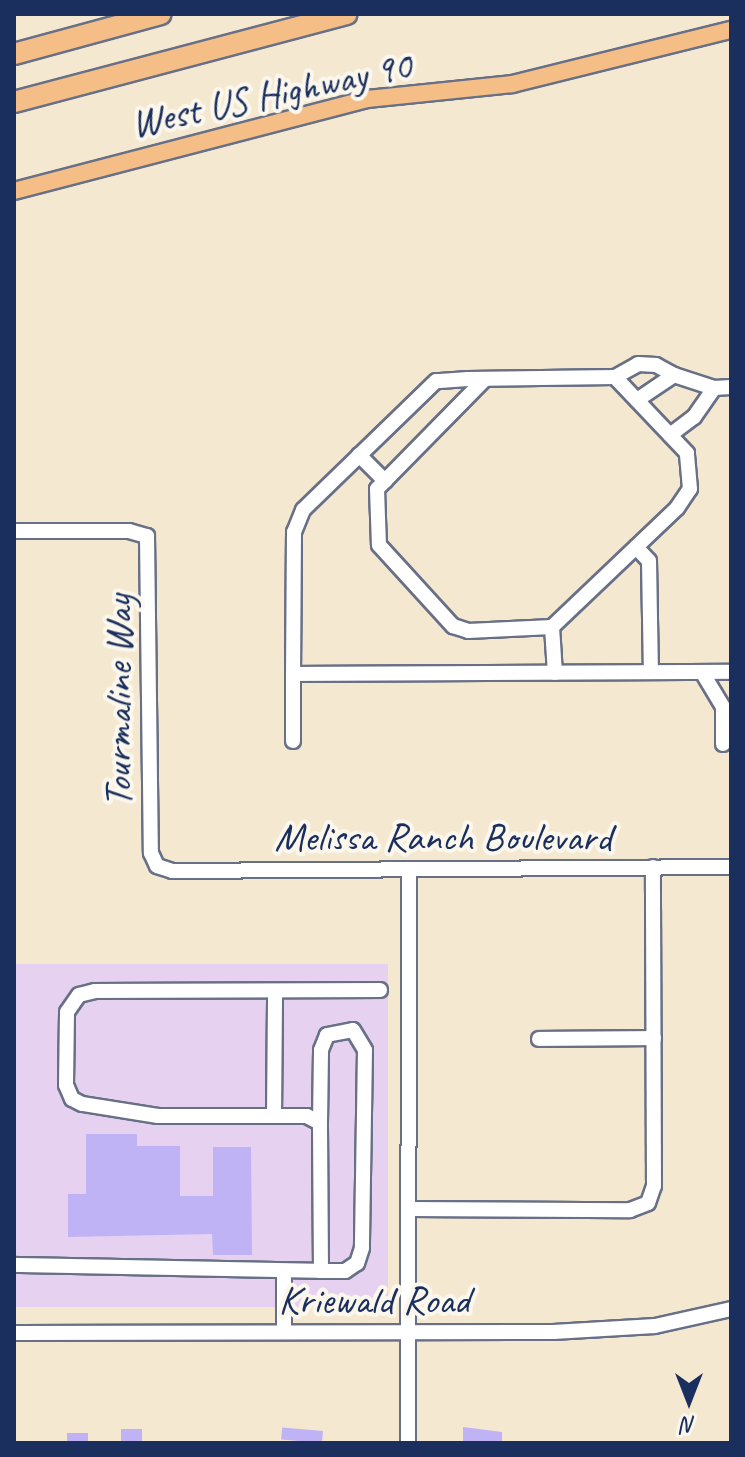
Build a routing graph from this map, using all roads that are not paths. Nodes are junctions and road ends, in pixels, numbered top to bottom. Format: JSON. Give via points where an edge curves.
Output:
{"nodes":[{"id":1,"x":161,"y":14,"type":"edge"},
{"id":2,"x":347,"y":14,"type":"edge"},
{"id":3,"x":731,"y":30,"type":"edge"},
{"id":4,"x":14,"y":54,"type":"edge"},
{"id":5,"x":14,"y":102,"type":"edge"},
{"id":6,"x":14,"y":191,"type":"edge"},
{"id":7,"x":674,"y":375,"type":"junction"},
{"id":8,"x":615,"y":377,"type":"junction"},
{"id":9,"x":485,"y":379,"type":"junction"},
{"id":10,"x":731,"y":387,"type":"edge"},
{"id":11,"x":714,"y":388,"type":"junction"},
{"id":12,"x":637,"y":400,"type":"junction"},
{"id":13,"x":670,"y":435,"type":"junction"},
{"id":14,"x":359,"y":455,"type":"junction"},
{"id":15,"x":385,"y":481,"type":"junction"},
{"id":16,"x":14,"y":531,"type":"edge"},
{"id":17,"x":636,"y":547,"type":"junction"},
{"id":18,"x":552,"y":627,"type":"junction"},
{"id":19,"x":651,"y":672,"type":"junction"},
{"id":20,"x":702,"y":672,"type":"junction"},
{"id":21,"x":731,"y":672,"type":"edge"},
{"id":22,"x":555,"y":673,"type":"junction"},
{"id":23,"x":293,"y":674,"type":"junction"},
{"id":24,"x":293,"y":741,"type":"dead end"},
{"id":25,"x":723,"y":744,"type":"dead end"},
{"id":26,"x":157,"y":866,"type":"joint"},
{"id":27,"x":653,"y":867,"type":"junction"},
{"id":28,"x":731,"y":867,"type":"edge"},
{"id":29,"x":409,"y":869,"type":"junction"},
{"id":30,"x":380,"y":990,"type":"dead end"},
{"id":31,"x":275,"y":991,"type":"junction"},
{"id":32,"x":654,"y":1038,"type":"junction"},
{"id":33,"x":539,"y":1039,"type":"dead end"},
{"id":34,"x":274,"y":1116,"type":"junction"},
{"id":35,"x":320,"y":1123,"type":"junction"},
{"id":36,"x":409,"y":1209,"type":"junction"},
{"id":37,"x":14,"y":1265,"type":"edge"},
{"id":38,"x":284,"y":1271,"type":"junction"},
{"id":39,"x":321,"y":1271,"type":"junction"},
{"id":40,"x":731,"y":1309,"type":"edge"},
{"id":41,"x":284,"y":1332,"type":"junction"},
{"id":42,"x":409,"y":1332,"type":"junction"},
{"id":43,"x":14,"y":1333,"type":"edge"},
{"id":44,"x":408,"y":1443,"type":"edge"}],
"edges":[{"from":1,"to":4,"type":"highway"},
{"from":2,"to":5,"type":"highway"},
{"from":3,"to":6,"type":"main road","name":"West US Highway 90","via":[[571,73],[368,99]]},
{"from":7,"to":8,"type":"street","via":[[656,365],[638,364]]},
{"from":7,"to":11,"type":"street"},
{"from":7,"to":12,"type":"street"},
{"from":8,"to":9,"type":"street"},
{"from":8,"to":12,"type":"street"},
{"from":9,"to":14,"type":"street","via":[[436,381]]},
{"from":9,"to":15,"type":"street"},
{"from":10,"to":11,"type":"street"},
{"from":11,"to":13,"type":"street","via":[[684,427]]},
{"from":12,"to":13,"type":"street"},
{"from":13,"to":17,"type":"street","via":[[687,453],[690,489]]},
{"from":14,"to":15,"type":"street"},
{"from":14,"to":23,"type":"street","via":[[303,510],[294,532]]},
{"from":15,"to":18,"type":"street","via":[[377,489],[379,545],[453,626],[468,631]]},
{"from":16,"to":26,"type":"street","name":"Tourmaline Way","via":[[129,531],[147,536],[151,853]]},
{"from":17,"to":18,"type":"street"},
{"from":17,"to":19,"type":"street","via":[[649,561]]},
{"from":18,"to":22,"type":"street"},
{"from":19,"to":20,"type":"street"},
{"from":19,"to":22,"type":"street"},
{"from":20,"to":21,"type":"street"},
{"from":20,"to":25,"type":"street","via":[[723,707]]},
{"from":22,"to":23,"type":"street"},
{"from":23,"to":24,"type":"street"},
{"from":26,"to":29,"type":"street","name":"Melissa Ranch Boulevard","via":[[172,871]]},
{"from":27,"to":28,"type":"street","name":"Melissa Ranch Boulevard"},
{"from":27,"to":29,"type":"street","name":"Melissa Ranch Boulevard"},
{"from":27,"to":32,"type":"street"},
{"from":29,"to":36,"type":"street"},
{"from":30,"to":31,"type":"street"},
{"from":31,"to":34,"type":"street"},
{"from":31,"to":34,"type":"street","via":[[79,995],[67,1012],[66,1070],[72,1099],[82,1104],[158,1116]]},
{"from":32,"to":33,"type":"street"},
{"from":32,"to":36,"type":"street","via":[[654,1186],[648,1203],[630,1210]]},
{"from":34,"to":35,"type":"street","via":[[307,1116]]},
{"from":35,"to":39,"type":"street"},
{"from":35,"to":39,"type":"street","via":[[321,1050],[327,1035],[353,1030],[365,1050],[362,1248],[357,1263],[345,1271]]},
{"from":36,"to":42,"type":"street"},
{"from":37,"to":38,"type":"street"},
{"from":38,"to":39,"type":"street"},
{"from":38,"to":41,"type":"street"},
{"from":40,"to":42,"type":"street","name":"Kriewald Road","via":[[608,1330]]},
{"from":41,"to":42,"type":"street","name":"Kriewald Road"},
{"from":41,"to":43,"type":"street","name":"Kriewald Road"},
{"from":42,"to":44,"type":"street"}]}
